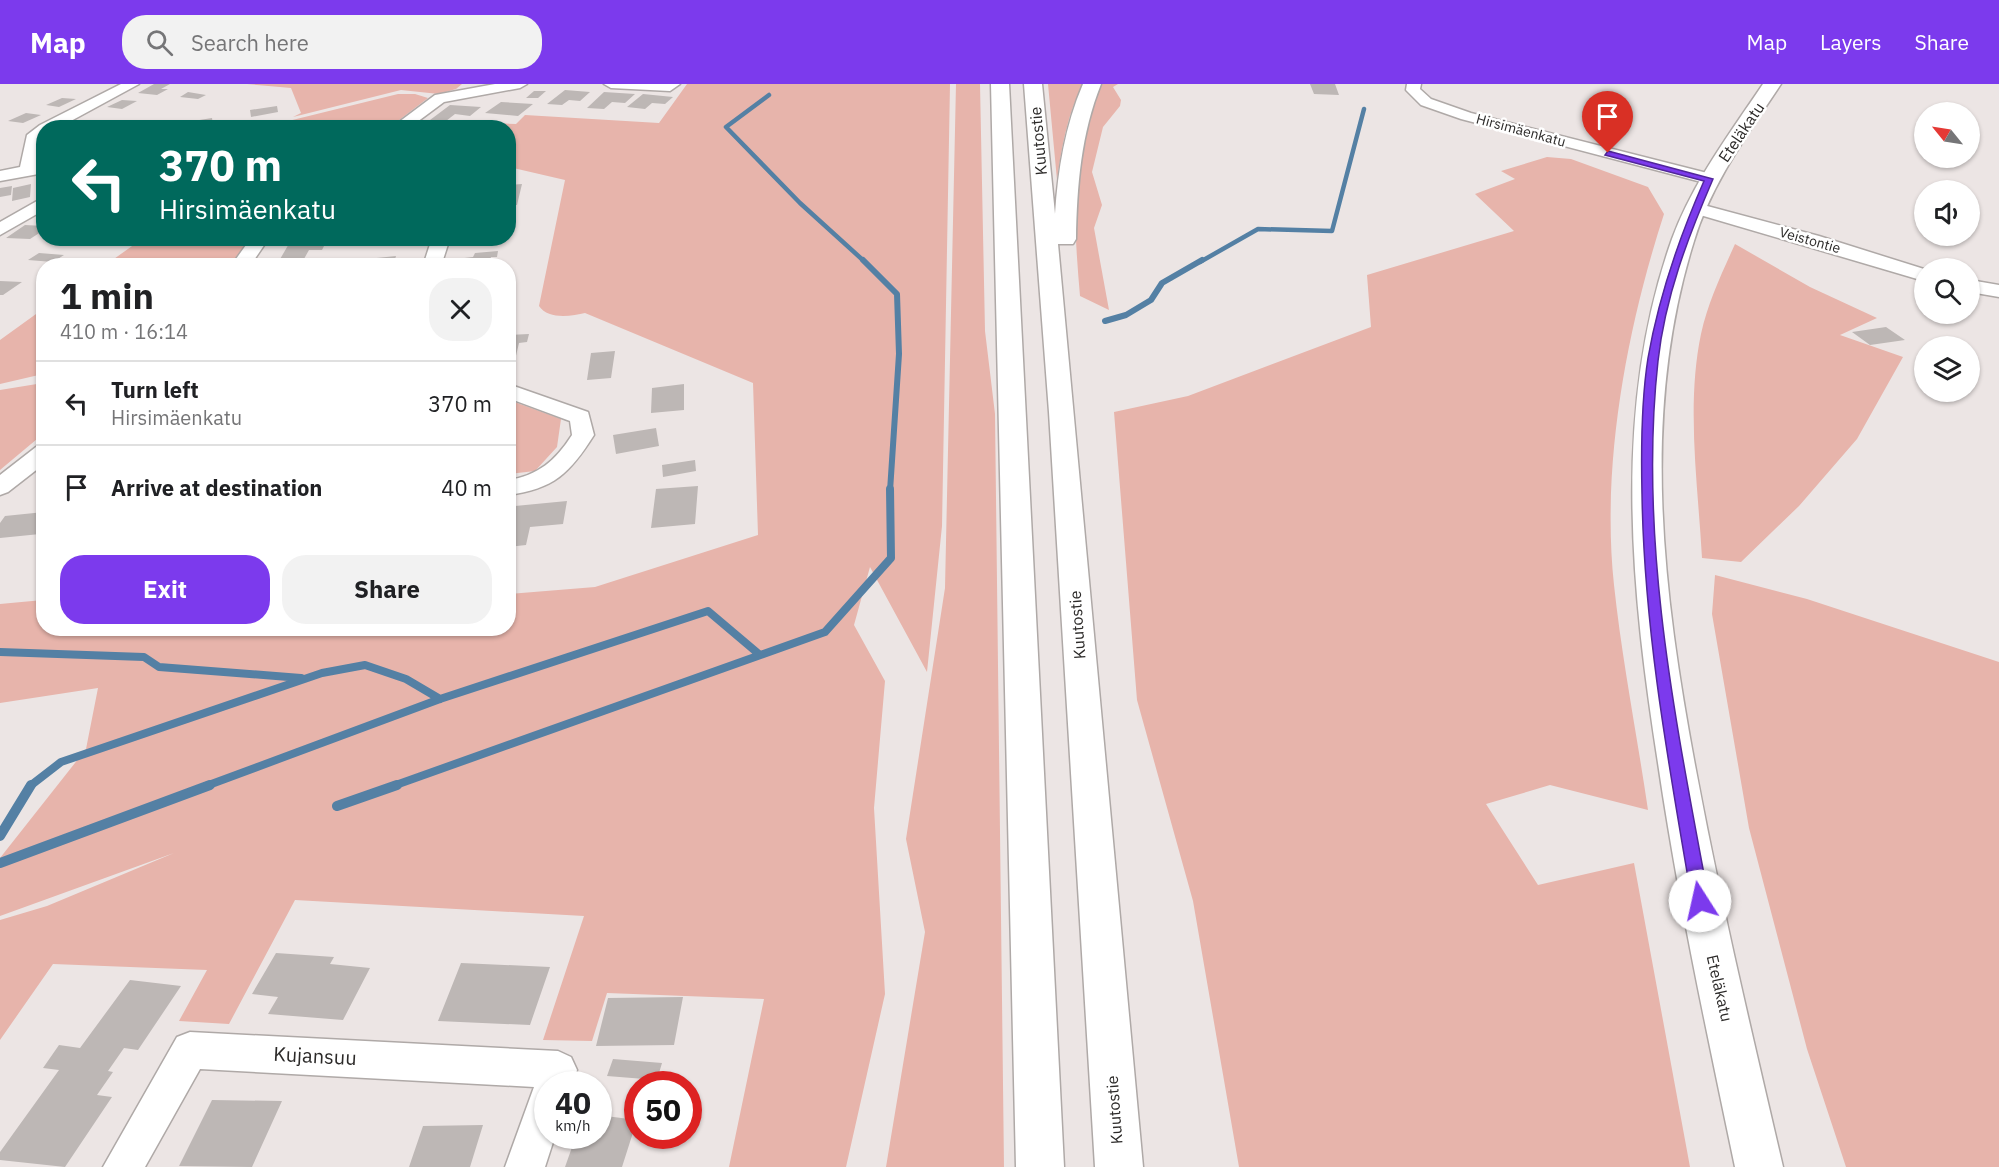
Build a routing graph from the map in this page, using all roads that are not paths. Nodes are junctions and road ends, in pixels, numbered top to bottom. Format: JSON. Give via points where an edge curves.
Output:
{"nodes":[{"id":1,"x":132,"y":84,"type":"edge"},
{"id":2,"x":520,"y":84,"type":"edge"},
{"id":3,"x":611,"y":84,"type":"edge"},
{"id":4,"x":673,"y":84,"type":"edge"},
{"id":5,"x":992,"y":84,"type":"edge"},
{"id":6,"x":1000,"y":84,"type":"edge"},
{"id":7,"x":1033,"y":84,"type":"edge"},
{"id":8,"x":1092,"y":84,"type":"edge"},
{"id":9,"x":1414,"y":84,"type":"edge"},
{"id":10,"x":1772,"y":84,"type":"edge"},
{"id":11,"x":60,"y":120,"type":"edge"},
{"id":12,"x":409,"y":120,"type":"edge"},
{"id":13,"x":999,"y":122,"type":"junction"},
{"id":14,"x":36,"y":135,"type":"edge"},
{"id":15,"x":36,"y":169,"type":"edge"},
{"id":16,"x":0,"y":176,"type":"edge"},
{"id":17,"x":1702,"y":194,"type":"junction"},
{"id":18,"x":36,"y":207,"type":"edge"},
{"id":19,"x":0,"y":230,"type":"edge"},
{"id":20,"x":1914,"y":272,"type":"edge"},
{"id":21,"x":1980,"y":288,"type":"edge"},
{"id":22,"x":1999,"y":291,"type":"edge"},
{"id":23,"x":516,"y":393,"type":"edge"},
{"id":24,"x":1062,"y":412,"type":"junction"},
{"id":25,"x":36,"y":458,"type":"edge"},
{"id":26,"x":20,"y":471,"type":"junction"},
{"id":27,"x":36,"y":472,"type":"edge"},
{"id":28,"x":516,"y":486,"type":"edge"},
{"id":29,"x":0,"y":487,"type":"edge"},
{"id":30,"x":558,"y":1071,"type":"edge"},
{"id":31,"x":534,"y":1141,"type":"edge"},
{"id":32,"x":123,"y":1167,"type":"edge"},
{"id":33,"x":525,"y":1167,"type":"edge"},
{"id":34,"x":1040,"y":1167,"type":"edge"},
{"id":35,"x":1119,"y":1167,"type":"edge"},
{"id":36,"x":1759,"y":1167,"type":"edge"}],
"edges":[{"from":1,"to":11,"type":"street"},
{"from":2,"to":12,"type":"street","via":[[440,98]]},
{"from":3,"to":4,"type":"street"},
{"from":5,"to":13,"type":"main road"},
{"from":6,"to":13,"type":"main road"},
{"from":7,"to":24,"type":"main road","name":"Kuutostie"},
{"from":8,"to":24,"type":"main road","via":[[1066,174]]},
{"from":9,"to":17,"type":"street","name":"Hirsimäenkatu","via":[[1413,90],[1426,102]]},
{"from":10,"to":17,"type":"main road","name":"Eteläkatu"},
{"from":13,"to":34,"type":"main road"},
{"from":14,"to":15,"type":"street","via":[[32,138]]},
{"from":15,"to":16,"type":"street"},
{"from":17,"to":20,"type":"street","name":"Veistontie","via":[[1813,240]]},
{"from":17,"to":36,"type":"main road","name":"Eteläkatu","via":[[1667,291],[1653,360],[1647,454],[1649,552],[1665,701],[1700,901]]},
{"from":18,"to":19,"type":"street"},
{"from":21,"to":22,"type":"street"},
{"from":23,"to":28,"type":"street","via":[[580,417],[583,435],[565,464],[547,476]]},
{"from":24,"to":35,"type":"main road","name":"Kuutostie"},
{"from":25,"to":26,"type":"street"},
{"from":26,"to":27,"type":"street"},
{"from":26,"to":29,"type":"street"},
{"from":30,"to":32,"type":"street","name":"Kujansuu","via":[[190,1050]]},
{"from":31,"to":33,"type":"street"}]}
